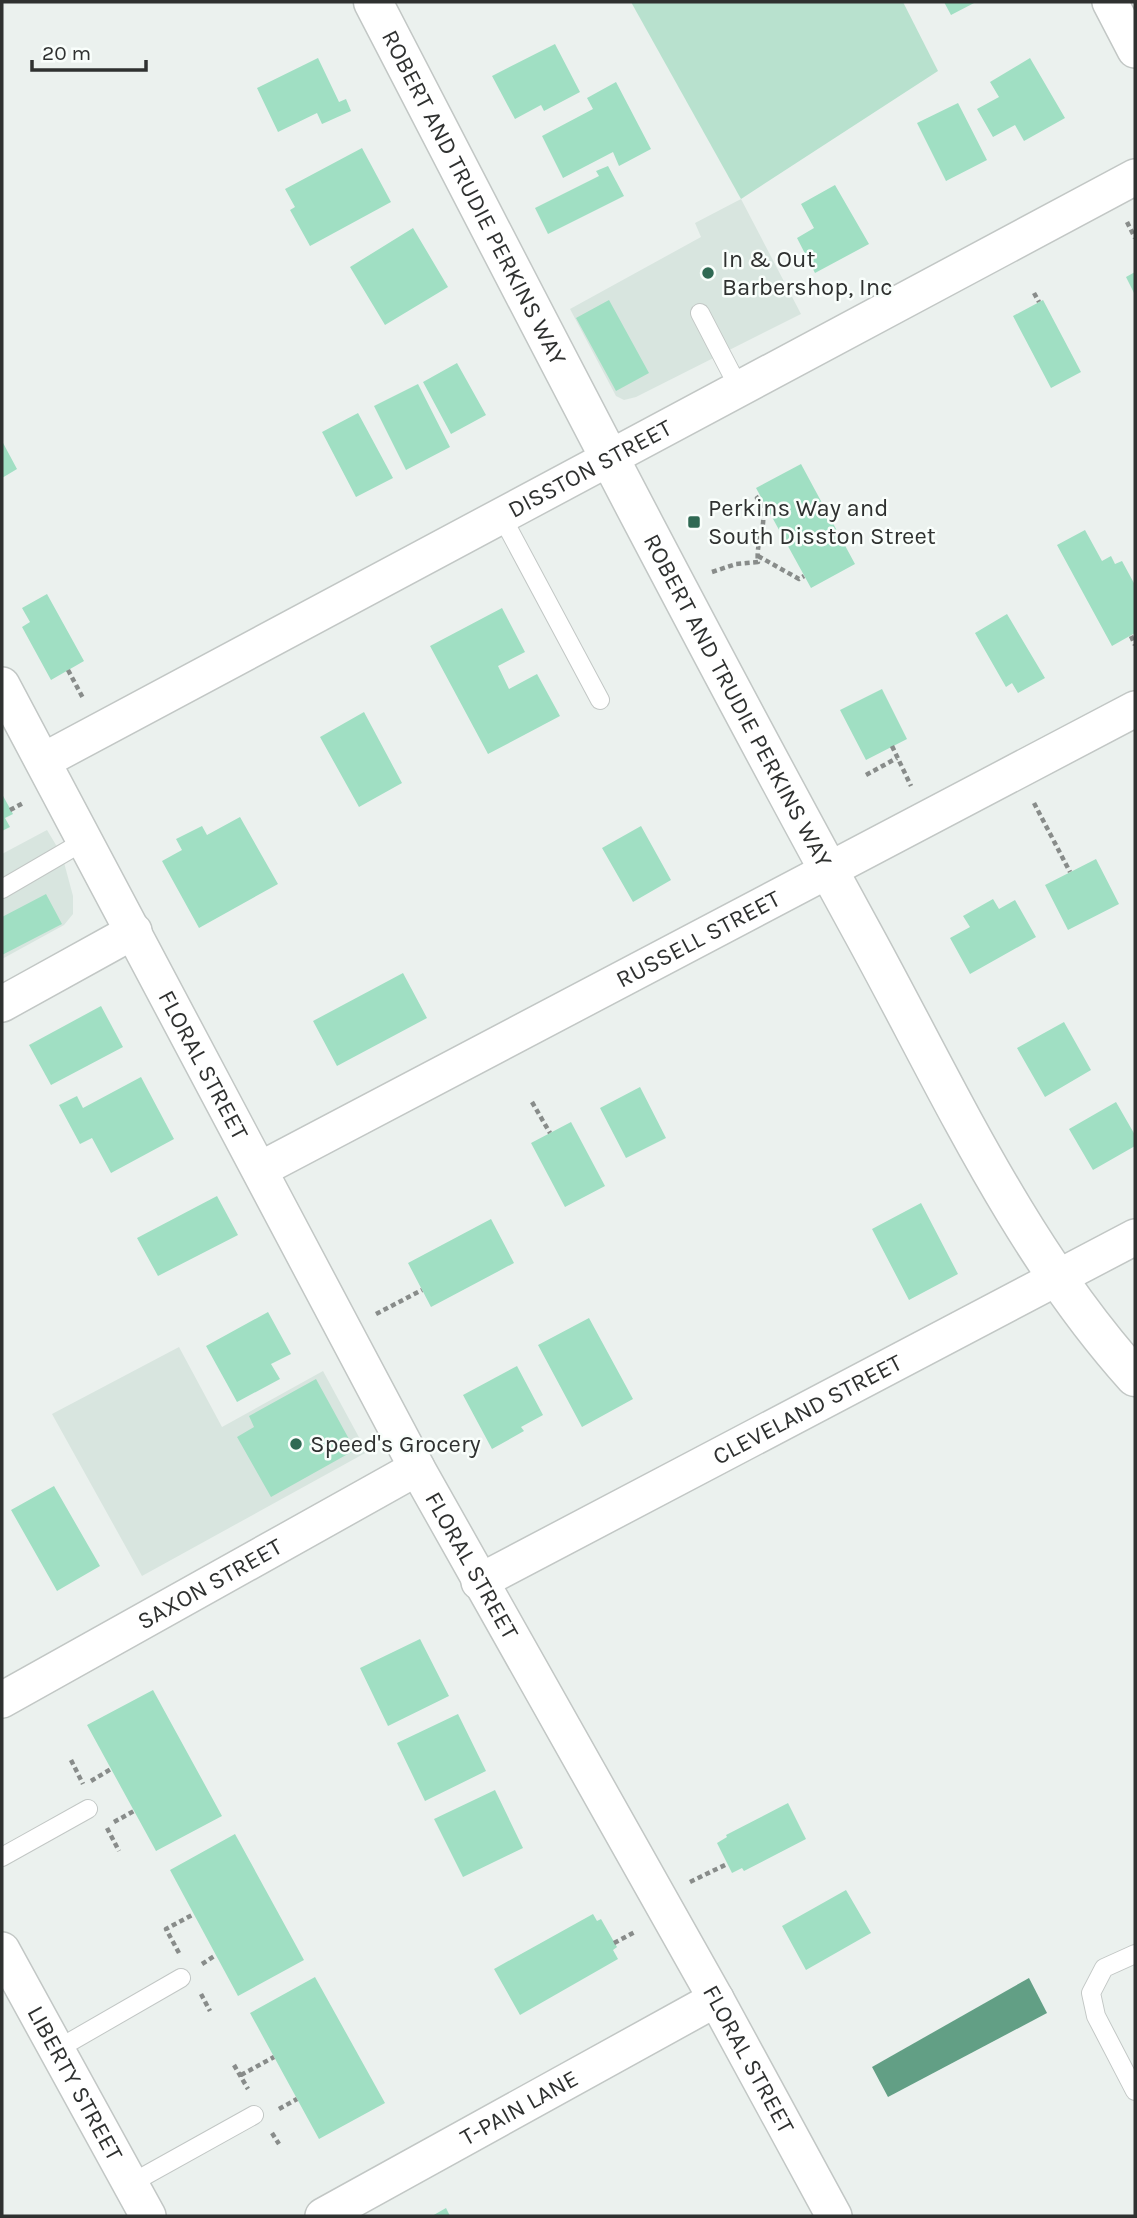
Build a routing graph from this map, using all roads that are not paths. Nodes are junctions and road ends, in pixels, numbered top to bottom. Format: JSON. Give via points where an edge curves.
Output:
{"nodes":[{"id":1,"x":373,"y":2,"type":"edge"},
{"id":2,"x":1110,"y":2,"type":"edge"},
{"id":3,"x":1135,"y":50,"type":"edge"},
{"id":4,"x":1135,"y":177,"type":"edge"},
{"id":5,"x":700,"y":313,"type":"dead end"},
{"id":6,"x":740,"y":390,"type":"junction"},
{"id":7,"x":611,"y":459,"type":"junction"},
{"id":8,"x":502,"y":517,"type":"junction"},
{"id":9,"x":2,"y":685,"type":"edge"},
{"id":10,"x":600,"y":700,"type":"dead end"},
{"id":11,"x":1135,"y":709,"type":"edge"},
{"id":12,"x":43,"y":761,"type":"junction"},
{"id":13,"x":86,"y":840,"type":"junction"},
{"id":14,"x":830,"y":872,"type":"junction"},
{"id":15,"x":2,"y":889,"type":"edge"},
{"id":16,"x":134,"y":931,"type":"junction"},
{"id":17,"x":2,"y":1004,"type":"edge"},
{"id":18,"x":261,"y":1169,"type":"junction"},
{"id":19,"x":1135,"y":1237,"type":"edge"},
{"id":20,"x":1057,"y":1278,"type":"junction"},
{"id":21,"x":1135,"y":1377,"type":"edge"},
{"id":22,"x":417,"y":1468,"type":"junction"},
{"id":23,"x":479,"y":1582,"type":"junction"},
{"id":24,"x":2,"y":1700,"type":"edge"},
{"id":25,"x":88,"y":1809,"type":"dead end"},
{"id":26,"x":2,"y":1857,"type":"edge"},
{"id":27,"x":2,"y":1950,"type":"edge"},
{"id":28,"x":1135,"y":1954,"type":"edge"},
{"id":29,"x":181,"y":1978,"type":"dead end"},
{"id":30,"x":716,"y":1999,"type":"junction"},
{"id":31,"x":56,"y":2050,"type":"junction"},
{"id":32,"x":1135,"y":2091,"type":"edge"},
{"id":33,"x":254,"y":2115,"type":"dead end"},
{"id":34,"x":130,"y":2184,"type":"junction"},
{"id":35,"x":148,"y":2216,"type":"edge"},
{"id":36,"x":323,"y":2216,"type":"edge"},
{"id":37,"x":834,"y":2216,"type":"edge"}],
"edges":[{"from":1,"to":7,"type":"street","name":"ROBERT AND TRUDIE PERKINS WAY"},
{"from":2,"to":3,"type":"street"},
{"from":4,"to":6,"type":"street","name":"DISSTON STREET"},
{"from":5,"to":6,"type":"lane"},
{"from":6,"to":7,"type":"street","name":"DISSTON STREET"},
{"from":7,"to":8,"type":"street","name":"DISSTON STREET"},
{"from":7,"to":14,"type":"street","name":"ROBERT AND TRUDIE PERKINS WAY"},
{"from":8,"to":10,"type":"lane"},
{"from":8,"to":12,"type":"street","name":"DISSTON STREET"},
{"from":9,"to":12,"type":"street","name":"FLORAL STREET"},
{"from":11,"to":14,"type":"street","name":"RUSSELL STREET"},
{"from":12,"to":13,"type":"street","name":"FLORAL STREET"},
{"from":13,"to":15,"type":"lane"},
{"from":13,"to":16,"type":"street","name":"FLORAL STREET"},
{"from":14,"to":18,"type":"street","name":"RUSSELL STREET"},
{"from":14,"to":20,"type":"street","name":"ROBERT AND TRUDIE PERKINS WAY","via":[[1021,1223]]},
{"from":16,"to":17,"type":"street"},
{"from":16,"to":18,"type":"street","name":"FLORAL STREET"},
{"from":18,"to":22,"type":"street","name":"FLORAL STREET"},
{"from":19,"to":20,"type":"street","name":"CLEVELAND STREET"},
{"from":20,"to":21,"type":"street","name":"ROBERT AND TRUDIE PERKINS WAY"},
{"from":20,"to":23,"type":"street","name":"CLEVELAND STREET"},
{"from":22,"to":23,"type":"street","name":"FLORAL STREET"},
{"from":22,"to":24,"type":"street","name":"SAXON STREET"},
{"from":23,"to":30,"type":"street","name":"FLORAL STREET"},
{"from":25,"to":26,"type":"lane"},
{"from":27,"to":31,"type":"street","name":"LIBERTY STREET"},
{"from":28,"to":32,"type":"lane","via":[[1104,1968],[1091,1993],[1096,2016]]},
{"from":29,"to":31,"type":"lane"},
{"from":30,"to":36,"type":"street","name":"T-PAIN LANE"},
{"from":30,"to":37,"type":"street","name":"FLORAL STREET"},
{"from":31,"to":34,"type":"street","name":"LIBERTY STREET"},
{"from":33,"to":34,"type":"lane"},
{"from":34,"to":35,"type":"street","name":"LIBERTY STREET"}]}
